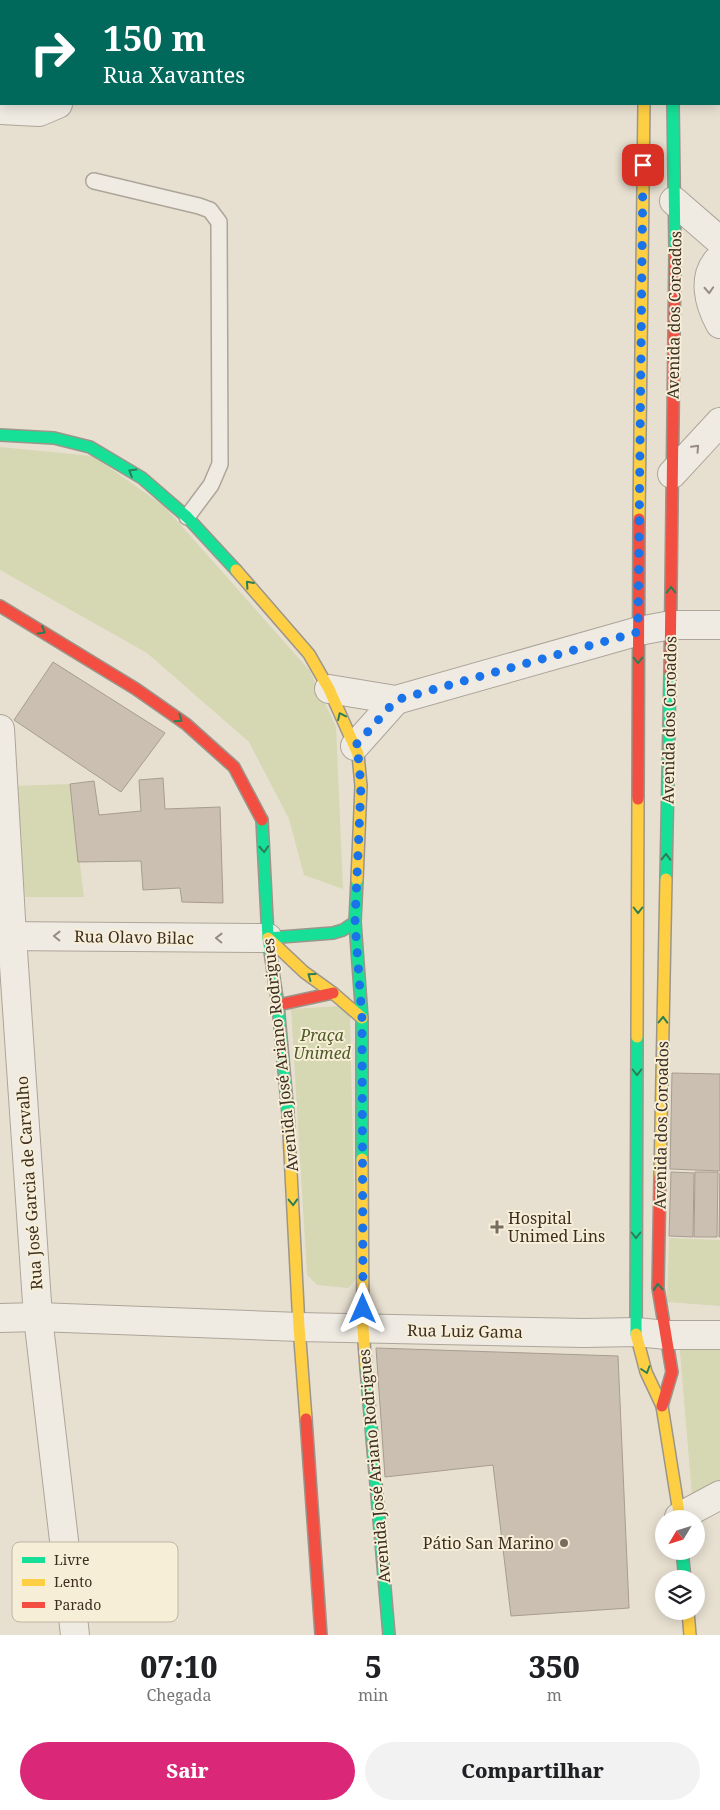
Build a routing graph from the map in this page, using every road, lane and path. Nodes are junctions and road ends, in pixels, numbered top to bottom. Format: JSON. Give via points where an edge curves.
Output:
{"nodes":[{"id":1,"x":56,"y":105,"type":"edge"},
{"id":2,"x":644,"y":105,"type":"edge"},
{"id":3,"x":673,"y":105,"type":"edge"},
{"id":4,"x":0,"y":110,"type":"edge"},
{"id":5,"x":94,"y":181,"type":"dead end"},
{"id":6,"x":674,"y":201,"type":"junction"},
{"id":7,"x":720,"y":241,"type":"edge"},
{"id":8,"x":720,"y":258,"type":"edge"},
{"id":9,"x":720,"y":324,"type":"edge"},
{"id":10,"x":720,"y":422,"type":"edge"},
{"id":11,"x":0,"y":435,"type":"edge"},
{"id":12,"x":672,"y":474,"type":"junction"},
{"id":13,"x":187,"y":517,"type":"junction"},
{"id":14,"x":0,"y":606,"type":"edge"},
{"id":15,"x":671,"y":625,"type":"junction"},
{"id":16,"x":720,"y":625,"type":"edge"},
{"id":17,"x":638,"y":632,"type":"junction"},
{"id":18,"x":329,"y":689,"type":"junction"},
{"id":19,"x":396,"y":700,"type":"junction"},
{"id":20,"x":0,"y":729,"type":"edge"},
{"id":21,"x":355,"y":746,"type":"junction"},
{"id":22,"x":355,"y":922,"type":"junction"},
{"id":23,"x":6,"y":936,"type":"edge"},
{"id":24,"x":268,"y":938,"type":"junction"},
{"id":25,"x":333,"y":993,"type":"junction"},
{"id":26,"x":278,"y":1005,"type":"junction"},
{"id":27,"x":362,"y":1018,"type":"junction"},
{"id":28,"x":38,"y":1317,"type":"junction"},
{"id":29,"x":0,"y":1318,"type":"edge"},
{"id":30,"x":299,"y":1327,"type":"junction"},
{"id":31,"x":363,"y":1329,"type":"junction"},
{"id":32,"x":636,"y":1332,"type":"junction"},
{"id":33,"x":667,"y":1335,"type":"junction"},
{"id":34,"x":720,"y":1335,"type":"edge"},
{"id":35,"x":662,"y":1406,"type":"junction"},
{"id":36,"x":720,"y":1495,"type":"edge"},
{"id":37,"x":679,"y":1510,"type":"edge"},
{"id":38,"x":694,"y":1510,"type":"edge"},
{"id":39,"x":64,"y":1542,"type":"edge"},
{"id":40,"x":689,"y":1620,"type":"edge"},
{"id":41,"x":73,"y":1622,"type":"edge"},
{"id":42,"x":75,"y":1635,"type":"edge"},
{"id":43,"x":321,"y":1635,"type":"edge"},
{"id":44,"x":389,"y":1635,"type":"edge"},
{"id":45,"x":690,"y":1635,"type":"edge"}],
"edges":[{"from":1,"to":4,"type":"street","via":[[39,112]]},
{"from":2,"to":17,"type":"street","name":"Avenida dos Coroados"},
{"from":3,"to":6,"type":"street","name":"Avenida dos Coroados"},
{"from":5,"to":13,"type":"lane","via":[[199,206],[210,210],[219,222],[220,464],[211,485]]},
{"from":6,"to":7,"type":"street"},
{"from":6,"to":12,"type":"street","name":"Avenida dos Coroados"},
{"from":8,"to":9,"type":"street","one_way":true,"via":[[713,265],[708,296]]},
{"from":12,"to":10,"type":"street","one_way":true},
{"from":13,"to":11,"type":"street","name":"Avenida José Ariano Rodrigues","one_way":true,"via":[[142,478],[90,447],[54,438]]},
{"from":15,"to":12,"type":"street","name":"Avenida dos Coroados","one_way":true},
{"from":18,"to":13,"type":"street","name":"Avenida José Ariano Rodrigues","one_way":true,"via":[[309,654]]},
{"from":14,"to":24,"type":"street","name":"Avenida José Ariano Rodrigues","one_way":true,"via":[[136,688],[186,724],[234,767],[262,818]]},
{"from":15,"to":16,"type":"street"},
{"from":15,"to":17,"type":"street"},
{"from":33,"to":15,"type":"street","name":"Avenida dos Coroados","one_way":true,"via":[[658,1288]]},
{"from":17,"to":19,"type":"street"},
{"from":17,"to":32,"type":"street","name":"Avenida dos Coroados","one_way":true},
{"from":18,"to":19,"type":"street"},
{"from":21,"to":18,"type":"street","name":"Avenida José Ariano Rodrigues","one_way":true},
{"from":19,"to":21,"type":"street"},
{"from":20,"to":23,"type":"street","name":"Rua José Garcia de Carvalho"},
{"from":21,"to":22,"type":"street","name":"Avenida José Ariano Rodrigues","via":[[361,786]]},
{"from":22,"to":24,"type":"street","via":[[333,933]]},
{"from":22,"to":27,"type":"street","name":"Avenida José Ariano Rodrigues"},
{"from":24,"to":23,"type":"street","name":"Rua Olavo Bilac","one_way":true},
{"from":23,"to":28,"type":"street","name":"Rua José Garcia de Carvalho"},
{"from":25,"to":24,"type":"street","one_way":true,"via":[[304,972]]},
{"from":24,"to":26,"type":"street","name":"Avenida José Ariano Rodrigues"},
{"from":25,"to":26,"type":"street"},
{"from":25,"to":27,"type":"street"},
{"from":26,"to":30,"type":"street","name":"Avenida José Ariano Rodrigues","one_way":true,"via":[[291,1142]]},
{"from":27,"to":31,"type":"street","name":"Avenida José Ariano Rodrigues"},
{"from":28,"to":29,"type":"street","name":"Rua Luiz Gama"},
{"from":28,"to":30,"type":"street","name":"Rua Luiz Gama"},
{"from":28,"to":39,"type":"street","name":"Rua José Garcia de Carvalho"},
{"from":30,"to":31,"type":"street","name":"Rua Luiz Gama"},
{"from":30,"to":43,"type":"street","name":"Avenida José Ariano Rodrigues"},
{"from":31,"to":32,"type":"street","name":"Rua Luiz Gama"},
{"from":31,"to":44,"type":"street","name":"Avenida José Ariano Rodrigues"},
{"from":32,"to":33,"type":"street","name":"Rua Luiz Gama"},
{"from":32,"to":35,"type":"street","name":"Avenida dos Coroados","one_way":true,"via":[[646,1372]]},
{"from":33,"to":34,"type":"street","name":"Rua Luiz Gama"},
{"from":33,"to":35,"type":"street","name":"Avenida dos Coroados","via":[[672,1372]]},
{"from":35,"to":37,"type":"street"},
{"from":36,"to":38,"type":"street"},
{"from":40,"to":45,"type":"street"},
{"from":41,"to":42,"type":"street","name":"Rua José Garcia de Carvalho"}]}
